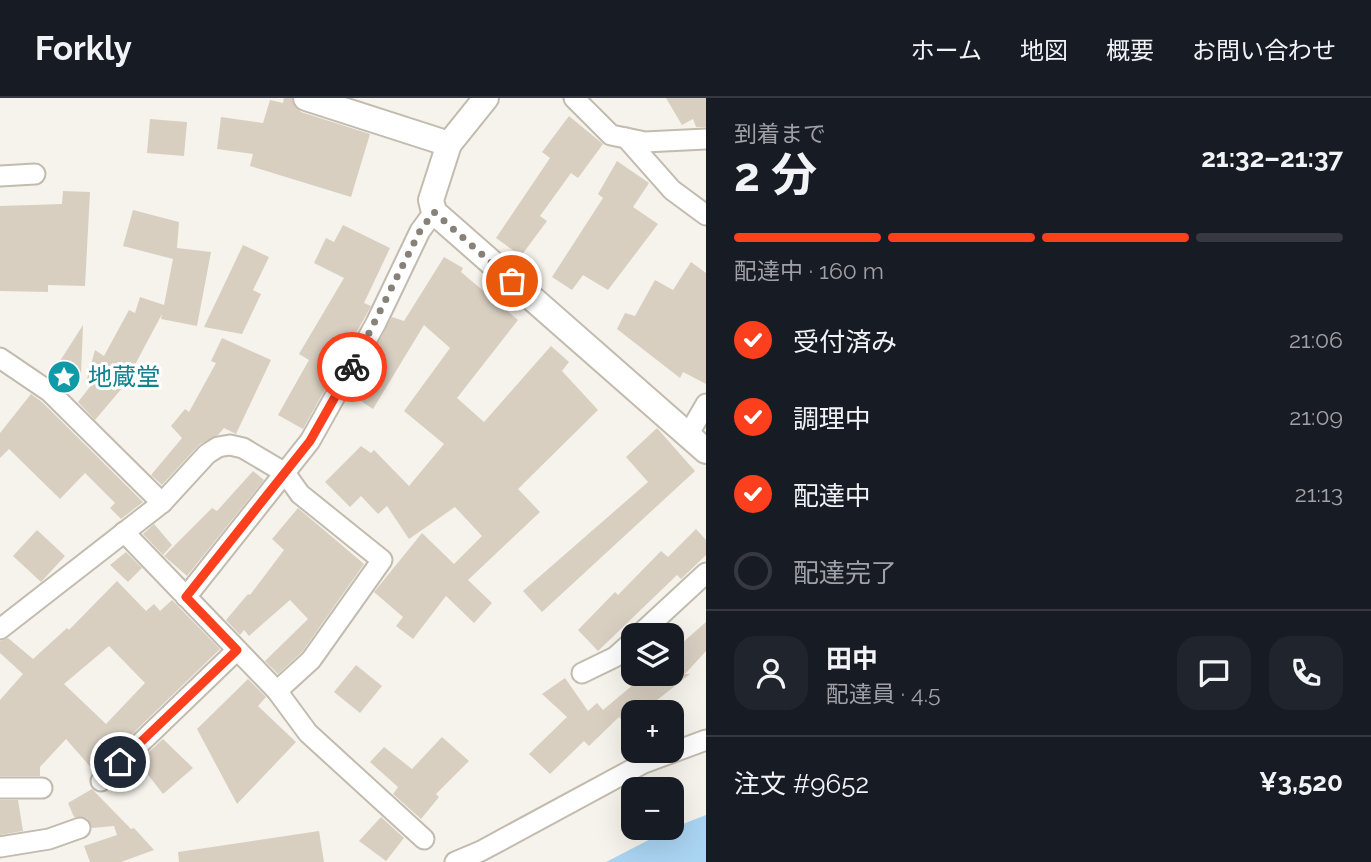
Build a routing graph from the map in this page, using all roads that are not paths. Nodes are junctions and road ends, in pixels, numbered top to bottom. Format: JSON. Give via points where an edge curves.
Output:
{"nodes":[{"id":1,"x":306,"y":98,"type":"edge"},
{"id":2,"x":486,"y":98,"type":"edge"},
{"id":3,"x":574,"y":98,"type":"edge"},
{"id":4,"x":626,"y":138,"type":"junction"},
{"id":5,"x":706,"y":139,"type":"edge"},
{"id":6,"x":449,"y":144,"type":"junction"},
{"id":7,"x":35,"y":174,"type":"dead end"},
{"id":8,"x":0,"y":176,"type":"edge"},
{"id":9,"x":434,"y":212,"type":"junction"},
{"id":10,"x":706,"y":215,"type":"edge"},
{"id":11,"x":0,"y":358,"type":"edge"},
{"id":12,"x":706,"y":404,"type":"edge"},
{"id":13,"x":697,"y":443,"type":"edge"},
{"id":14,"x":285,"y":473,"type":"junction"},
{"id":15,"x":162,"y":503,"type":"junction"},
{"id":16,"x":124,"y":533,"type":"junction"},
{"id":17,"x":706,"y":573,"type":"edge"},
{"id":18,"x":186,"y":597,"type":"junction"},
{"id":19,"x":652,"y":623,"type":"edge"},
{"id":20,"x":0,"y":629,"type":"edge"},
{"id":21,"x":237,"y":650,"type":"junction"},
{"id":22,"x":621,"y":652,"type":"edge"},
{"id":23,"x":583,"y":673,"type":"dead end"},
{"id":24,"x":277,"y":691,"type":"junction"},
{"id":25,"x":706,"y":740,"type":"edge"},
{"id":26,"x":101,"y":781,"type":"dead end"},
{"id":27,"x":0,"y":788,"type":"edge"},
{"id":28,"x":42,"y":788,"type":"dead end"},
{"id":29,"x":80,"y":828,"type":"dead end"},
{"id":30,"x":424,"y":839,"type":"dead end"},
{"id":31,"x":0,"y":847,"type":"edge"},
{"id":32,"x":455,"y":862,"type":"edge"}],
"edges":[{"from":1,"to":6,"type":"street"},
{"from":2,"to":6,"type":"street"},
{"from":3,"to":4,"type":"street","via":[[611,135]]},
{"from":4,"to":5,"type":"street","via":[[645,142]]},
{"from":4,"to":10,"type":"street","via":[[672,190]]},
{"from":6,"to":9,"type":"street","via":[[432,200]]},
{"from":7,"to":8,"type":"street"},
{"from":9,"to":13,"type":"street"},
{"from":9,"to":14,"type":"street","via":[[335,399]]},
{"from":11,"to":15,"type":"street","via":[[50,392]]},
{"from":12,"to":13,"type":"street"},
{"from":14,"to":15,"type":"street","via":[[243,448],[218,447]]},
{"from":14,"to":18,"type":"street"},
{"from":14,"to":24,"type":"street","via":[[300,494],[382,560],[312,660]]},
{"from":15,"to":16,"type":"street"},
{"from":16,"to":18,"type":"street"},
{"from":16,"to":20,"type":"street"},
{"from":17,"to":19,"type":"street"},
{"from":18,"to":21,"type":"street"},
{"from":21,"to":24,"type":"street"},
{"from":21,"to":26,"type":"street"},
{"from":22,"to":23,"type":"street"},
{"from":24,"to":30,"type":"street","via":[[308,733]]},
{"from":25,"to":32,"type":"street","via":[[644,763]]},
{"from":27,"to":28,"type":"street"},
{"from":29,"to":31,"type":"street","via":[[49,839]]}]}
